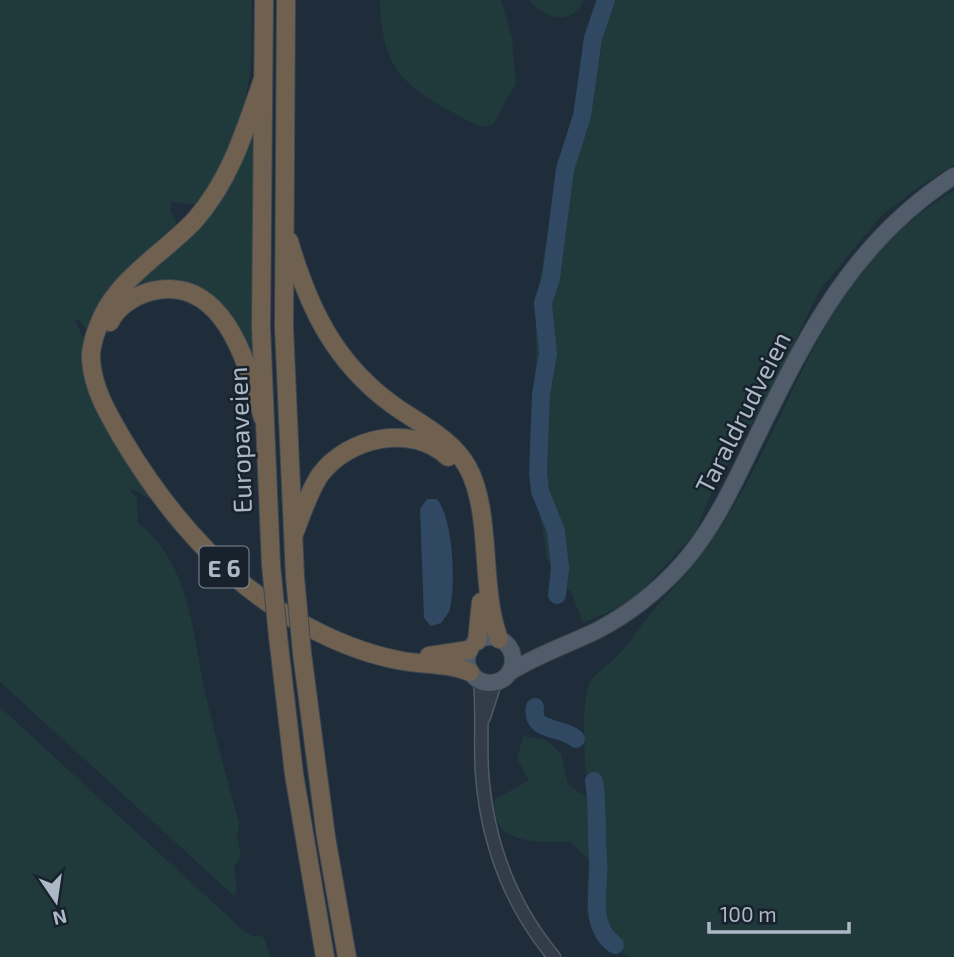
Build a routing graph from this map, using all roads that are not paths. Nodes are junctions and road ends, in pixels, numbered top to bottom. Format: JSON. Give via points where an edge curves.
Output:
{"nodes":[{"id":1,"x":264,"y":0,"type":"edge"},
{"id":2,"x":286,"y":0,"type":"edge"},
{"id":3,"x":263,"y":79,"type":"junction"},
{"id":4,"x":954,"y":176,"type":"edge"},
{"id":5,"x":284,"y":222,"type":"junction"},
{"id":6,"x":263,"y":418,"type":"junction"},
{"id":7,"x":292,"y":541,"type":"junction"},
{"id":8,"x":503,"y":642,"type":"junction"},
{"id":9,"x":473,"y":645,"type":"junction"},
{"id":10,"x":556,"y":648,"type":"junction"},
{"id":11,"x":510,"y":672,"type":"junction"},
{"id":12,"x":482,"y":679,"type":"junction"},
{"id":13,"x":325,"y":957,"type":"edge"},
{"id":14,"x":347,"y":957,"type":"edge"},
{"id":15,"x":554,"y":957,"type":"edge"}],
"edges":[{"from":1,"to":3,"type":"highway","name":"Europaveien","number":"E 6"},
{"from":2,"to":5,"type":"highway","name":"Europaveien"},
{"from":3,"to":6,"type":"highway","name":"Europaveien","number":"E 6"},
{"from":3,"to":12,"type":"highway","number":"E 6","via":[[242,144],[214,195],[104,313],[91,358],[100,396],[162,498],[216,560],[252,592],[288,617],[349,646],[400,660],[444,665]]},
{"from":4,"to":10,"type":"main road","name":"Taraldrudveien","via":[[892,223],[841,283],[797,357],[724,503],[691,553],[664,583],[631,609]]},
{"from":5,"to":7,"type":"highway","name":"Europaveien","via":[[285,407]]},
{"from":5,"to":8,"type":"highway","via":[[307,297],[335,350],[373,389],[442,439],[467,466],[478,501],[488,599]]},
{"from":6,"to":9,"type":"highway","number":"E 6","via":[[236,339],[222,318],[198,297],[168,289],[146,292],[122,307],[99,339],[100,383],[131,444],[177,511],[235,570],[297,616],[357,642],[421,656]]},
{"from":6,"to":13,"type":"highway","name":"Europaveien","number":"E 6","bridge":true,"via":[[278,636],[294,774]]},
{"from":7,"to":9,"type":"highway","via":[[314,485],[342,454],[367,442],[392,438],[414,439],[435,447],[458,469],[470,503],[481,613]]},
{"from":7,"to":14,"type":"highway","name":"Europaveien","bridge":true,"via":[[326,837]]},
{"from":8,"to":9,"type":"main road","via":[[488,637]]},
{"from":8,"to":10,"type":"main road","name":"Taraldrudveien"},
{"from":8,"to":11,"type":"main road","via":[[513,658]]},
{"from":9,"to":12,"type":"main road","via":[[467,661]]},
{"from":10,"to":11,"type":"main road","name":"Taraldrudveien"},
{"from":11,"to":12,"type":"main road"},
{"from":12,"to":15,"type":"street","via":[[484,788],[498,858],[521,909]]}]}
